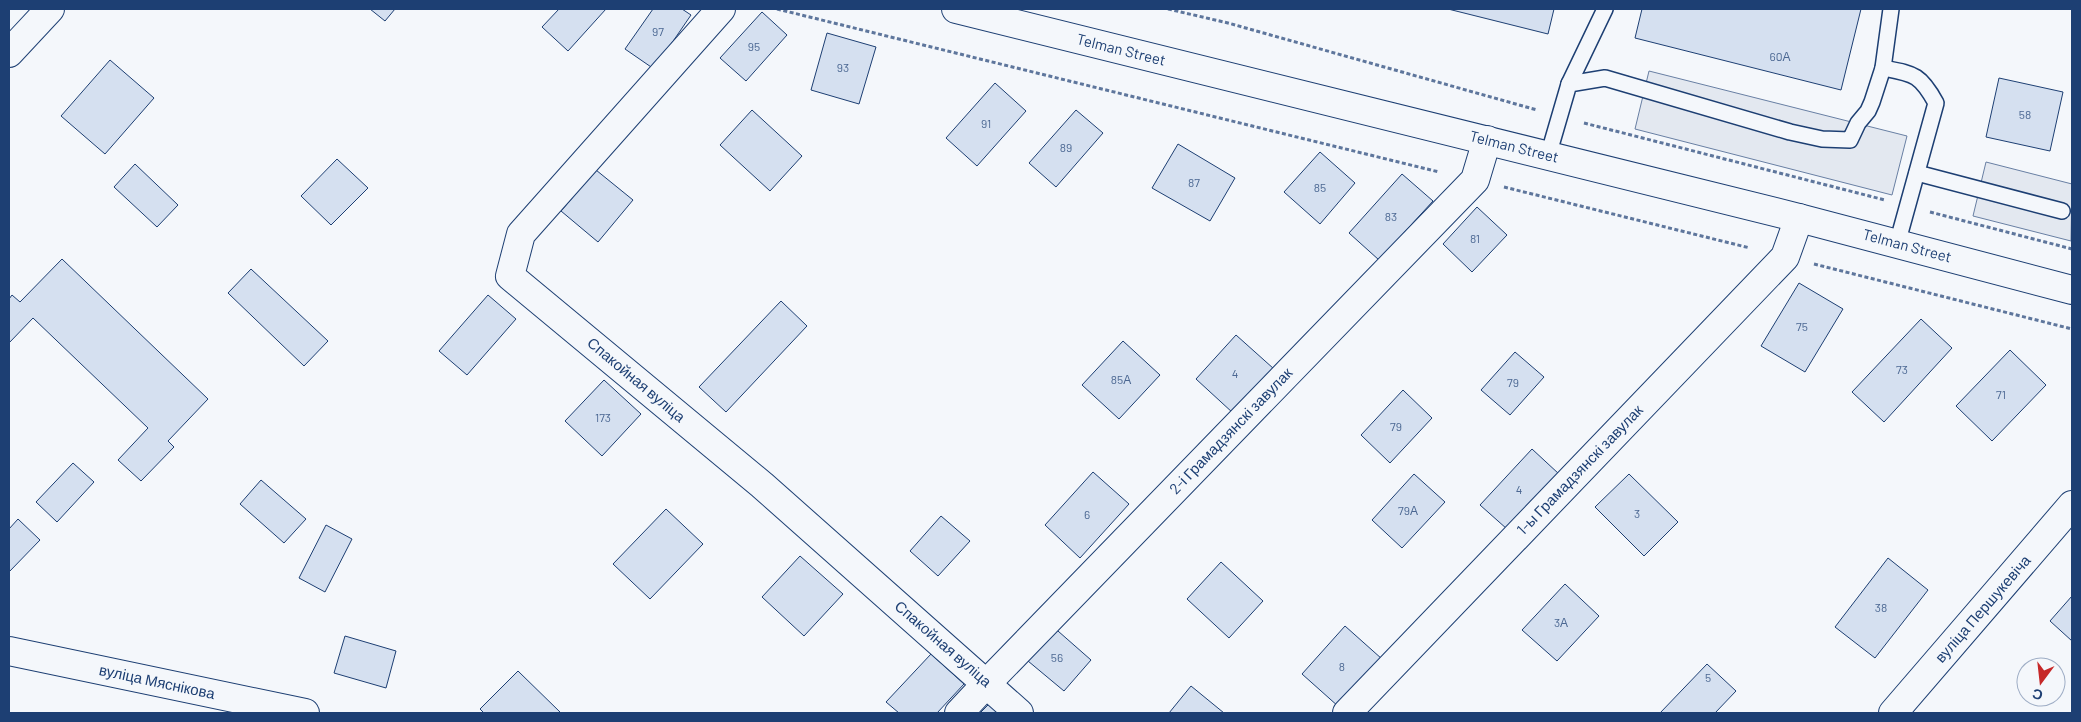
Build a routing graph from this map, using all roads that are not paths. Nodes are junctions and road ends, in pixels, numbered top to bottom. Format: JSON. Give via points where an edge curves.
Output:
{"nodes":[{"id":1,"x":50,"y":9,"type":"edge"},
{"id":2,"x":721,"y":9,"type":"edge"},
{"id":3,"x":956,"y":9,"type":"edge"},
{"id":4,"x":1605,"y":9,"type":"edge"},
{"id":5,"x":1891,"y":9,"type":"edge"},
{"id":6,"x":9,"y":53,"type":"edge"},
{"id":7,"x":1883,"y":68,"type":"junction"},
{"id":8,"x":1569,"y":84,"type":"junction"},
{"id":9,"x":1487,"y":140,"type":"junction"},
{"id":10,"x":1548,"y":156,"type":"junction"},
{"id":11,"x":1917,"y":173,"type":"junction"},
{"id":12,"x":2062,"y":211,"type":"dead end"},
{"id":13,"x":1798,"y":218,"type":"junction"},
{"id":14,"x":1897,"y":244,"type":"junction"},
{"id":15,"x":2072,"y":290,"type":"edge"},
{"id":16,"x":2072,"y":505,"type":"edge"},
{"id":17,"x":9,"y":651,"type":"edge"},
{"id":18,"x":987,"y":683,"type":"junction"},
{"id":19,"x":305,"y":713,"type":"edge"},
{"id":20,"x":959,"y":713,"type":"edge"},
{"id":21,"x":1019,"y":713,"type":"edge"},
{"id":22,"x":1347,"y":713,"type":"edge"},
{"id":23,"x":1893,"y":713,"type":"edge"}],
"edges":[{"from":1,"to":6,"type":"street"},
{"from":2,"to":18,"type":"street","name":"Спакойная вуліца","via":[[521,234],[510,276],[762,485]]},
{"from":3,"to":9,"type":"street","name":"Telman Street"},
{"from":4,"to":8,"type":"lane"},
{"from":5,"to":7,"type":"lane"},
{"from":7,"to":8,"type":"lane","via":[[1868,111],[1850,140],[1790,132],[1605,78]]},
{"from":7,"to":11,"type":"lane","via":[[1910,74],[1925,83],[1936,103]]},
{"from":8,"to":10,"type":"lane"},
{"from":9,"to":10,"type":"street","name":"Telman Street"},
{"from":9,"to":18,"type":"street","name":"2-і Грамадзянскі завулак","via":[[1474,180]]},
{"from":10,"to":13,"type":"street","name":"Telman Street"},
{"from":11,"to":12,"type":"lane"},
{"from":11,"to":14,"type":"lane"},
{"from":13,"to":14,"type":"street","name":"Telman Street"},
{"from":13,"to":22,"type":"street","name":"1-ы Грамадзянскі завулак","via":[[1785,257]]},
{"from":14,"to":15,"type":"street","name":"Telman Street"},
{"from":16,"to":23,"type":"street","name":"вуліца Першукевіча"},
{"from":17,"to":19,"type":"street","name":"вуліца Мяснікова"},
{"from":18,"to":20,"type":"street","name":"2-і Грамадзянскі завулак"},
{"from":18,"to":21,"type":"street","name":"Спакойная вуліца"}]}
